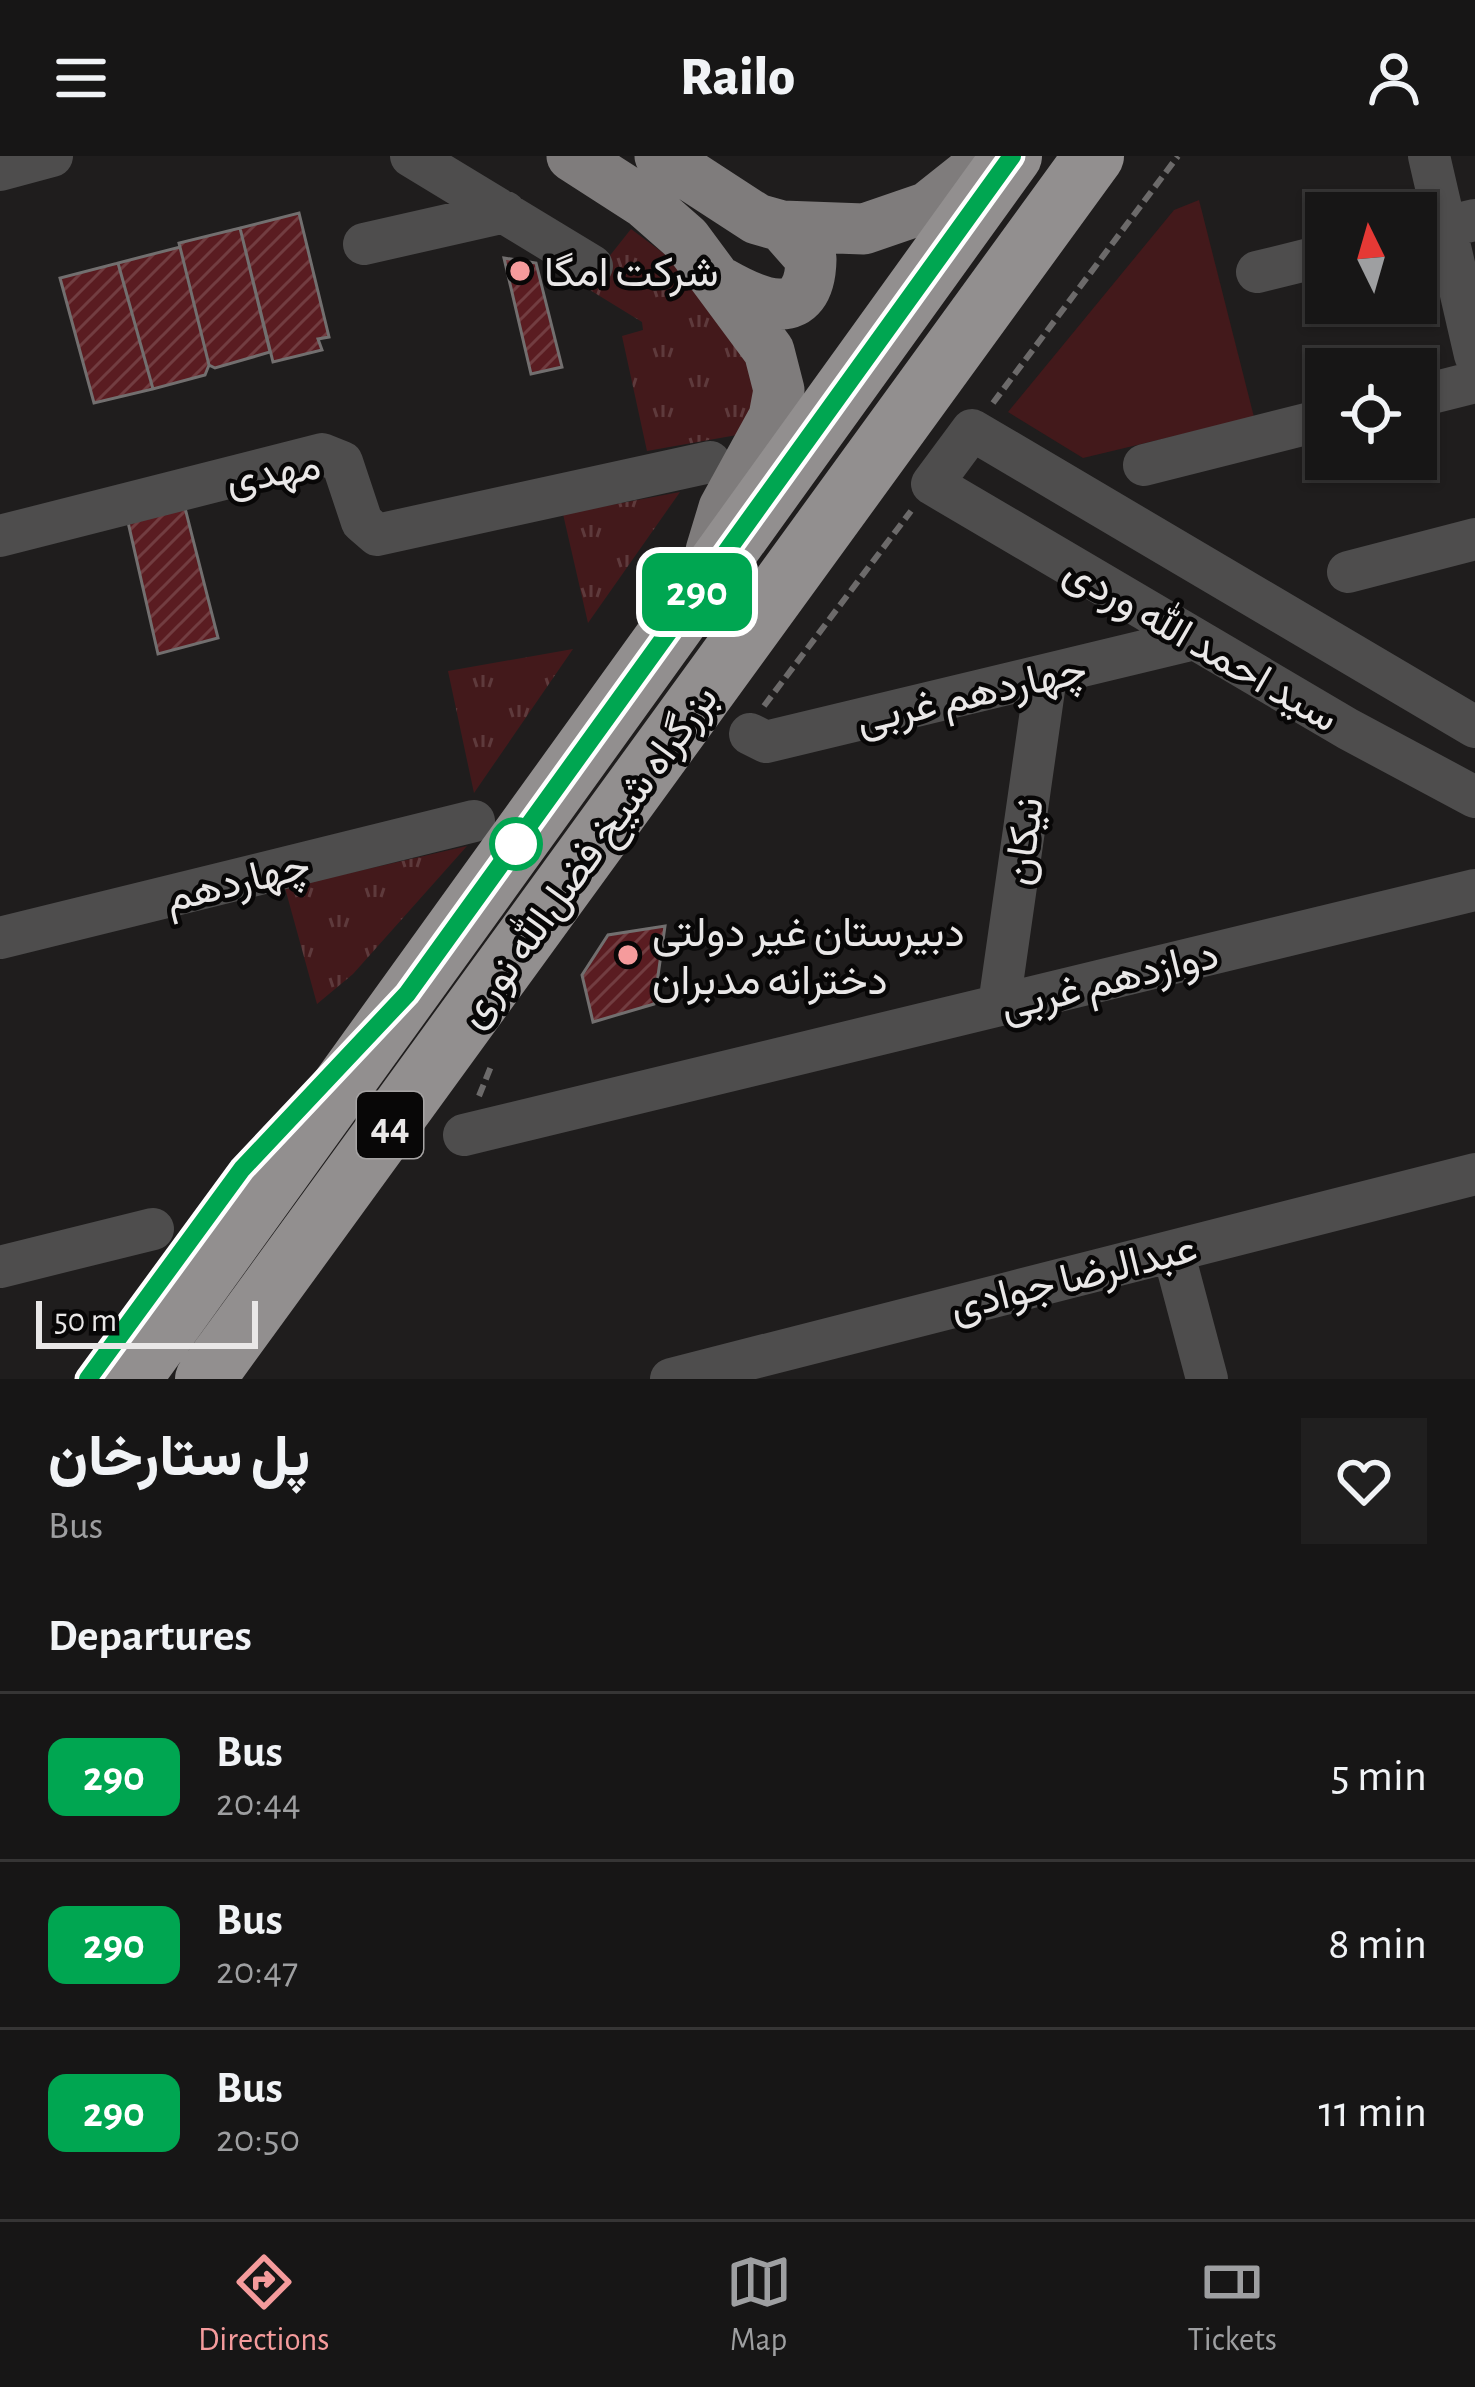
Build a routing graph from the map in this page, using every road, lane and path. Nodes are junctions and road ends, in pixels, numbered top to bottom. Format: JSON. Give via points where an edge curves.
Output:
{"nodes":[{"id":1,"x":52,"y":156,"type":"edge"},
{"id":2,"x":411,"y":156,"type":"edge"},
{"id":3,"x":572,"y":156,"type":"edge"},
{"id":4,"x":660,"y":156,"type":"edge"},
{"id":5,"x":992,"y":156,"type":"edge"},
{"id":6,"x":1012,"y":156,"type":"edge"},
{"id":7,"x":1094,"y":156,"type":"edge"},
{"id":8,"x":1178,"y":156,"type":"edge"},
{"id":9,"x":1429,"y":156,"type":"edge"},
{"id":10,"x":0,"y":170,"type":"edge"},
{"id":11,"x":505,"y":212,"type":"junction"},
{"id":12,"x":782,"y":226,"type":"junction"},
{"id":13,"x":1446,"y":227,"type":"edge"},
{"id":14,"x":364,"y":244,"type":"dead end"},
{"id":15,"x":1305,"y":261,"type":"edge"},
{"id":16,"x":592,"y":266,"type":"dead end"},
{"id":17,"x":1257,"y":272,"type":"dead end"},
{"id":18,"x":722,"y":284,"type":"junction"},
{"id":19,"x":1475,"y":355,"type":"edge"},
{"id":20,"x":1475,"y":382,"type":"edge"},
{"id":21,"x":1437,"y":392,"type":"edge"},
{"id":22,"x":1305,"y":424,"type":"edge"},
{"id":23,"x":972,"y":430,"type":"junction"},
{"id":24,"x":710,"y":462,"type":"dead end"},
{"id":25,"x":1144,"y":465,"type":"dead end"},
{"id":26,"x":932,"y":484,"type":"junction"},
{"id":27,"x":0,"y":536,"type":"edge"},
{"id":28,"x":1475,"y":539,"type":"edge"},
{"id":29,"x":1168,"y":547,"type":"junction"},
{"id":30,"x":1348,"y":572,"type":"dead end"},
{"id":31,"x":700,"y":589,"type":"junction"},
{"id":32,"x":1137,"y":605,"type":"junction"},
{"id":33,"x":1194,"y":639,"type":"junction"},
{"id":34,"x":1046,"y":676,"type":"junction"},
{"id":35,"x":1475,"y":727,"type":"edge"},
{"id":36,"x":750,"y":734,"type":"joint"},
{"id":37,"x":1475,"y":797,"type":"edge"},
{"id":38,"x":474,"y":821,"type":"dead end"},
{"id":39,"x":1475,"y":890,"type":"edge"},
{"id":40,"x":0,"y":938,"type":"edge"},
{"id":41,"x":407,"y":994,"type":"junction"},
{"id":42,"x":999,"y":1006,"type":"junction"},
{"id":43,"x":489,"y":1025,"type":"junction"},
{"id":44,"x":464,"y":1135,"type":"joint"},
{"id":45,"x":1475,"y":1174,"type":"edge"},
{"id":46,"x":153,"y":1229,"type":"dead end"},
{"id":47,"x":1173,"y":1251,"type":"junction"},
{"id":48,"x":0,"y":1267,"type":"edge"},
{"id":49,"x":88,"y":1379,"type":"edge"},
{"id":50,"x":131,"y":1379,"type":"edge"},
{"id":51,"x":205,"y":1379,"type":"edge"},
{"id":52,"x":256,"y":1379,"type":"edge"},
{"id":53,"x":671,"y":1379,"type":"edge"},
{"id":54,"x":1207,"y":1379,"type":"edge"}],
"edges":[{"from":1,"to":10,"type":"street"},
{"from":2,"to":11,"type":"street"},
{"from":3,"to":18,"type":"main road","via":[[668,222]]},
{"from":4,"to":12,"type":"main road","via":[[720,198]]},
{"from":5,"to":12,"type":"main road","via":[[928,207],[894,222]]},
{"from":6,"to":31,"type":"highway","name":"بزرگراه شیخ فضل‌الله نوری","number":"44"},
{"from":7,"to":43,"type":"highway","name":"بزرگراه شیخ فضل‌الله نوری","number":"44"},
{"from":8,"to":23,"type":"path"},
{"from":9,"to":13,"type":"street"},
{"from":11,"to":14,"type":"street"},
{"from":11,"to":16,"type":"street"},
{"from":12,"to":18,"type":"main road","via":[[812,259],[802,294],[778,306]]},
{"from":13,"to":19,"type":"street"},
{"from":15,"to":17,"type":"street"},
{"from":18,"to":31,"type":"main road","via":[[769,351],[779,390],[760,447],[724,508]]},
{"from":20,"to":21,"type":"street"},
{"from":22,"to":25,"type":"street"},
{"from":23,"to":26,"type":"street"},
{"from":23,"to":29,"type":"street","name":"سید احمد الله وردی"},
{"from":24,"to":27,"type":"street","name":"مهدی","via":[[377,535],[362,522],[342,461],[322,454]]},
{"from":26,"to":32,"type":"street","name":"سید احمد الله وردی"},
{"from":26,"to":36,"type":"path"},
{"from":28,"to":30,"type":"street"},
{"from":29,"to":32,"type":"street"},
{"from":29,"to":35,"type":"street","name":"سید احمد الله وردی"},
{"from":31,"to":41,"type":"highway","name":"بزرگراه شیخ فضل‌الله نوری","number":"44"},
{"from":32,"to":33,"type":"street","name":"سید احمد الله وردی"},
{"from":33,"to":34,"type":"street","name":"چهاردهم غربی"},
{"from":33,"to":37,"type":"street","name":"سید احمد الله وردی"},
{"from":34,"to":36,"type":"street","name":"چهاردهم غربی","via":[[766,742]]},
{"from":34,"to":42,"type":"street","name":"نیکان"},
{"from":38,"to":40,"type":"street","name":"چهاردهم"},
{"from":39,"to":42,"type":"street","name":"دوازدهم غربی"},
{"from":41,"to":49,"type":"highway","via":[[242,1169]]},
{"from":41,"to":50,"type":"highway","name":"بزرگراه شیخ فضل‌الله نوری","number":"44"},
{"from":42,"to":44,"type":"street","name":"دوازدهم غربی"},
{"from":43,"to":44,"type":"path"},
{"from":43,"to":51,"type":"highway","name":"بزرگراه شیخ فضل‌الله نوری","number":"44","via":[[302,1246]]},
{"from":43,"to":52,"type":"highway"},
{"from":45,"to":47,"type":"street","name":"عبدالرضا جوادی"},
{"from":46,"to":48,"type":"street"},
{"from":47,"to":53,"type":"street","name":"عبدالرضا جوادی"},
{"from":47,"to":54,"type":"street"}]}
